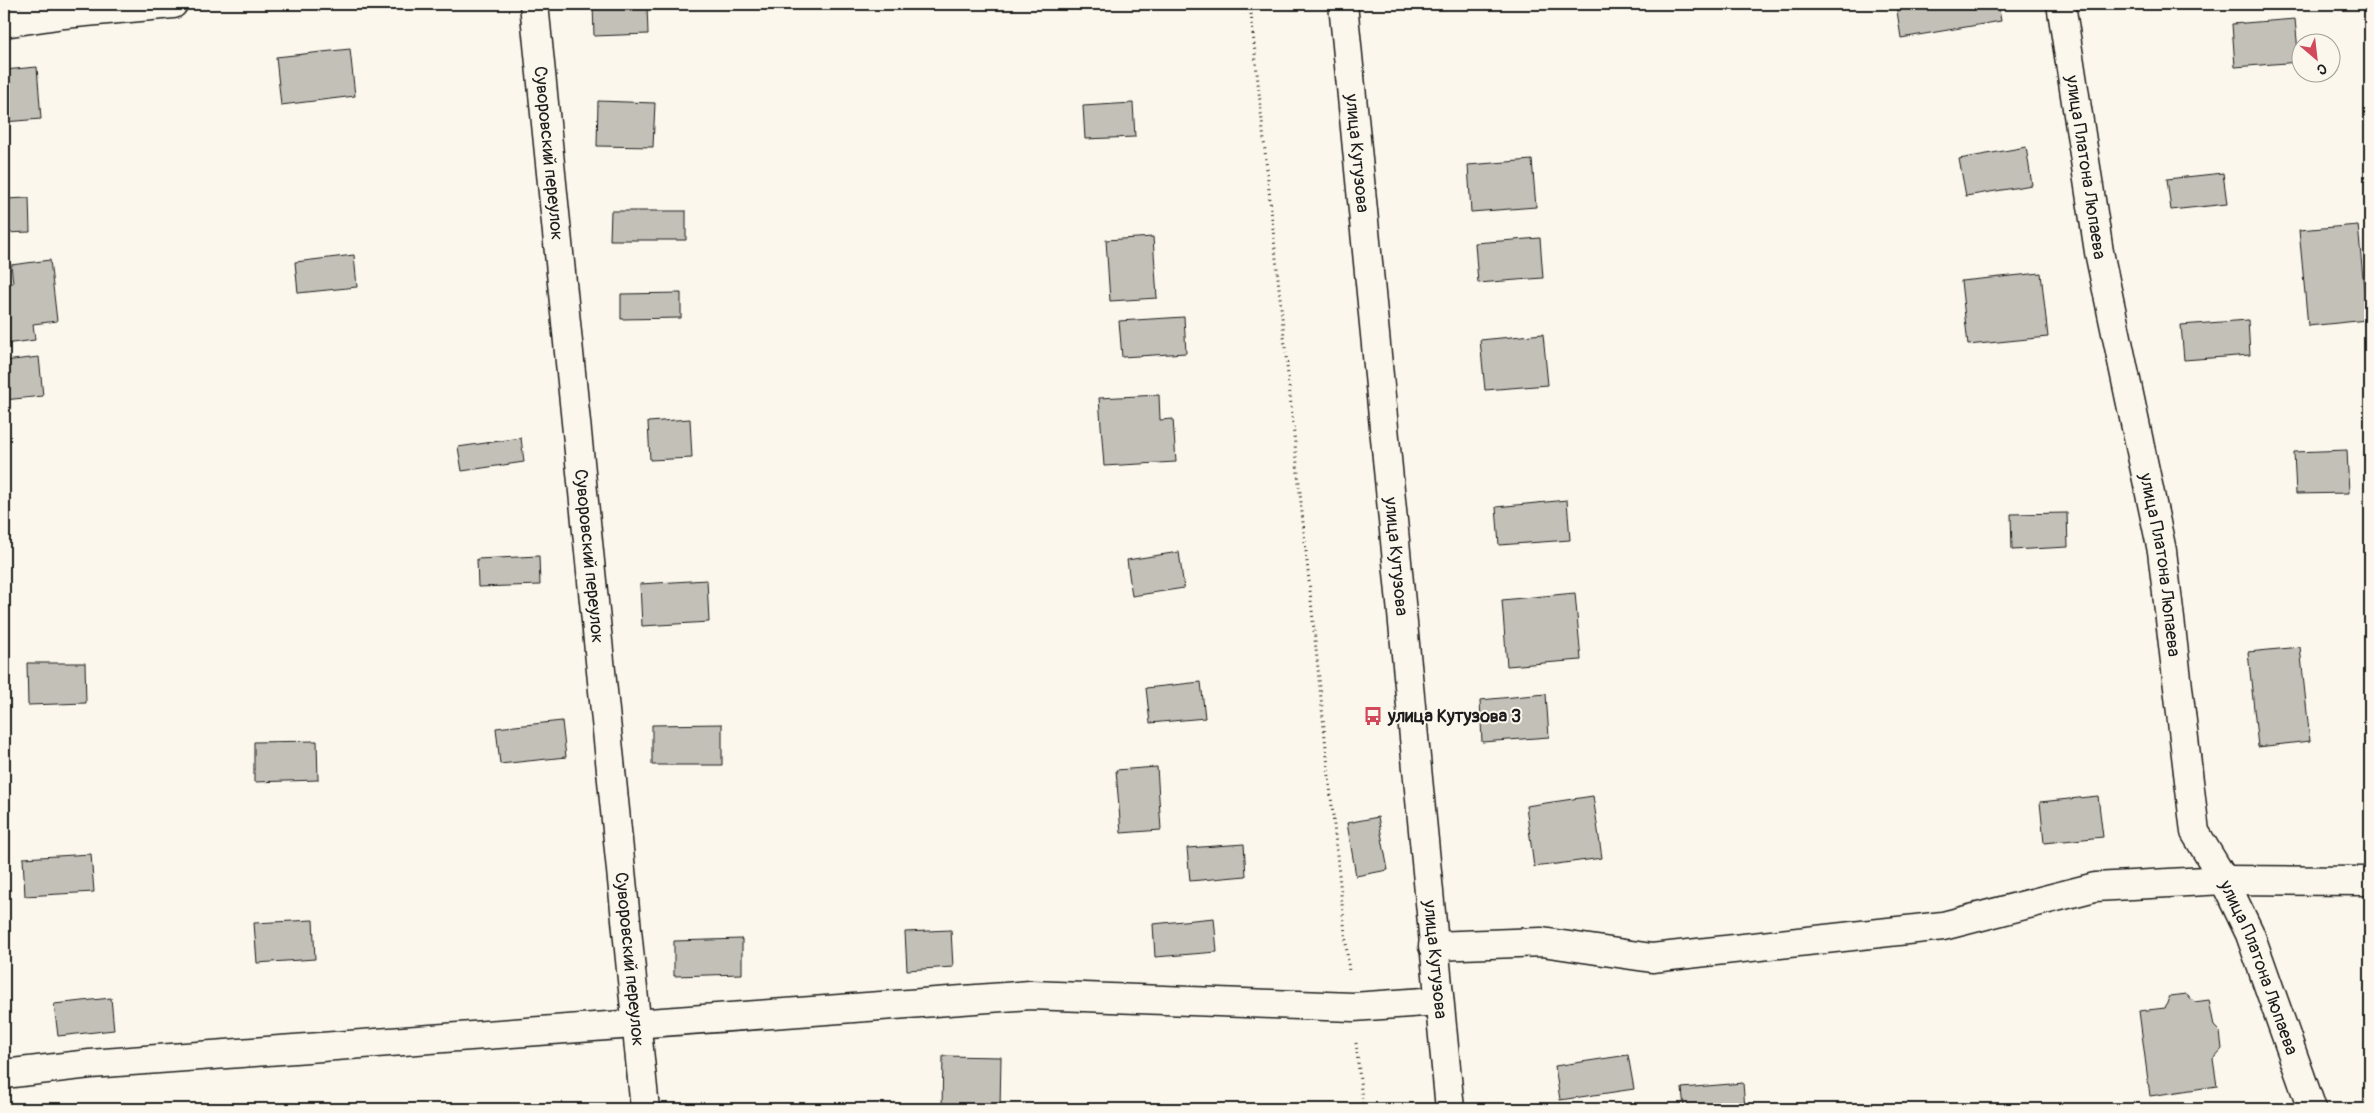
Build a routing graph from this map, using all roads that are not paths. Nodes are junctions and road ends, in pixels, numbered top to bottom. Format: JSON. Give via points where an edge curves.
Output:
{"nodes":[{"id":1,"x":173,"y":4,"type":"edge"},
{"id":2,"x":534,"y":4,"type":"edge"},
{"id":3,"x":1343,"y":4,"type":"edge"},
{"id":4,"x":2061,"y":4,"type":"edge"},
{"id":5,"x":4,"y":23,"type":"edge"},
{"id":6,"x":2224,"y":880,"type":"junction"},
{"id":7,"x":2370,"y":881,"type":"edge"},
{"id":8,"x":1433,"y":946,"type":"junction"},
{"id":9,"x":1439,"y":1001,"type":"junction"},
{"id":10,"x":637,"y":1025,"type":"junction"},
{"id":11,"x":4,"y":1074,"type":"edge"},
{"id":12,"x":645,"y":1109,"type":"edge"},
{"id":13,"x":1450,"y":1109,"type":"edge"},
{"id":14,"x":2312,"y":1109,"type":"edge"}],
"edges":[{"from":1,"to":5,"type":"street"},
{"from":2,"to":10,"type":"street","name":"Суворовский переулок"},
{"from":3,"to":8,"type":"street","name":"улица Кутузова"},
{"from":4,"to":6,"type":"street","name":"улица Платона Люпаева","via":[[2099,252],[2162,551],[2196,832]]},
{"from":6,"to":7,"type":"street"},
{"from":6,"to":8,"type":"street","via":[[2095,887],[1943,926],[1652,958],[1542,942]]},
{"from":6,"to":14,"type":"street","name":"улица Платона Люпаева","via":[[2250,934]]},
{"from":8,"to":9,"type":"street","name":"улица Кутузова"},
{"from":9,"to":10,"type":"street","via":[[1353,1007],[1030,995]]},
{"from":9,"to":13,"type":"street","name":"улица Кутузова"},
{"from":10,"to":11,"type":"street","via":[[90,1064]]},
{"from":10,"to":12,"type":"street","name":"Суворовский переулок"}]}
